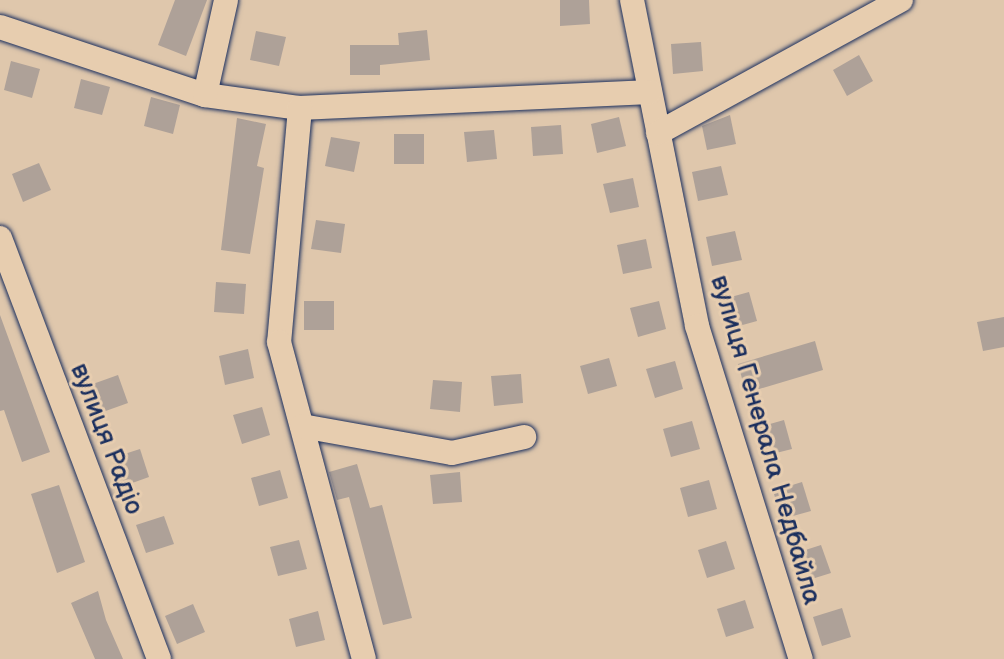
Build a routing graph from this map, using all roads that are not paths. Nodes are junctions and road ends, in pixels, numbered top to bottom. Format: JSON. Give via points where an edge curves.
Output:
{"nodes":[{"id":1,"x":226,"y":0,"type":"edge"},
{"id":2,"x":632,"y":0,"type":"edge"},
{"id":3,"x":901,"y":0,"type":"edge"},
{"id":4,"x":0,"y":27,"type":"edge"},
{"id":5,"x":650,"y":92,"type":"junction"},
{"id":6,"x":205,"y":95,"type":"junction"},
{"id":7,"x":300,"y":108,"type":"junction"},
{"id":8,"x":658,"y":133,"type":"junction"},
{"id":9,"x":0,"y":238,"type":"edge"},
{"id":10,"x":302,"y":426,"type":"junction"},
{"id":11,"x":524,"y":437,"type":"dead end"},
{"id":12,"x":159,"y":659,"type":"edge"},
{"id":13,"x":364,"y":659,"type":"edge"},
{"id":14,"x":801,"y":659,"type":"edge"}],
"edges":[{"from":1,"to":6,"type":"street"},
{"from":2,"to":5,"type":"street","name":"вулиця Генерала Недбайла"},
{"from":3,"to":8,"type":"street"},
{"from":4,"to":6,"type":"street"},
{"from":5,"to":7,"type":"street"},
{"from":5,"to":8,"type":"street","name":"вулиця Генерала Недбайла"},
{"from":6,"to":7,"type":"street"},
{"from":7,"to":10,"type":"street","via":[[279,342]]},
{"from":8,"to":14,"type":"street","name":"вулиця Генерала Недбайла","via":[[697,326]]},
{"from":9,"to":12,"type":"street","name":"вулиця Радіо"},
{"from":10,"to":11,"type":"street","via":[[452,453]]},
{"from":10,"to":13,"type":"street"}]}
